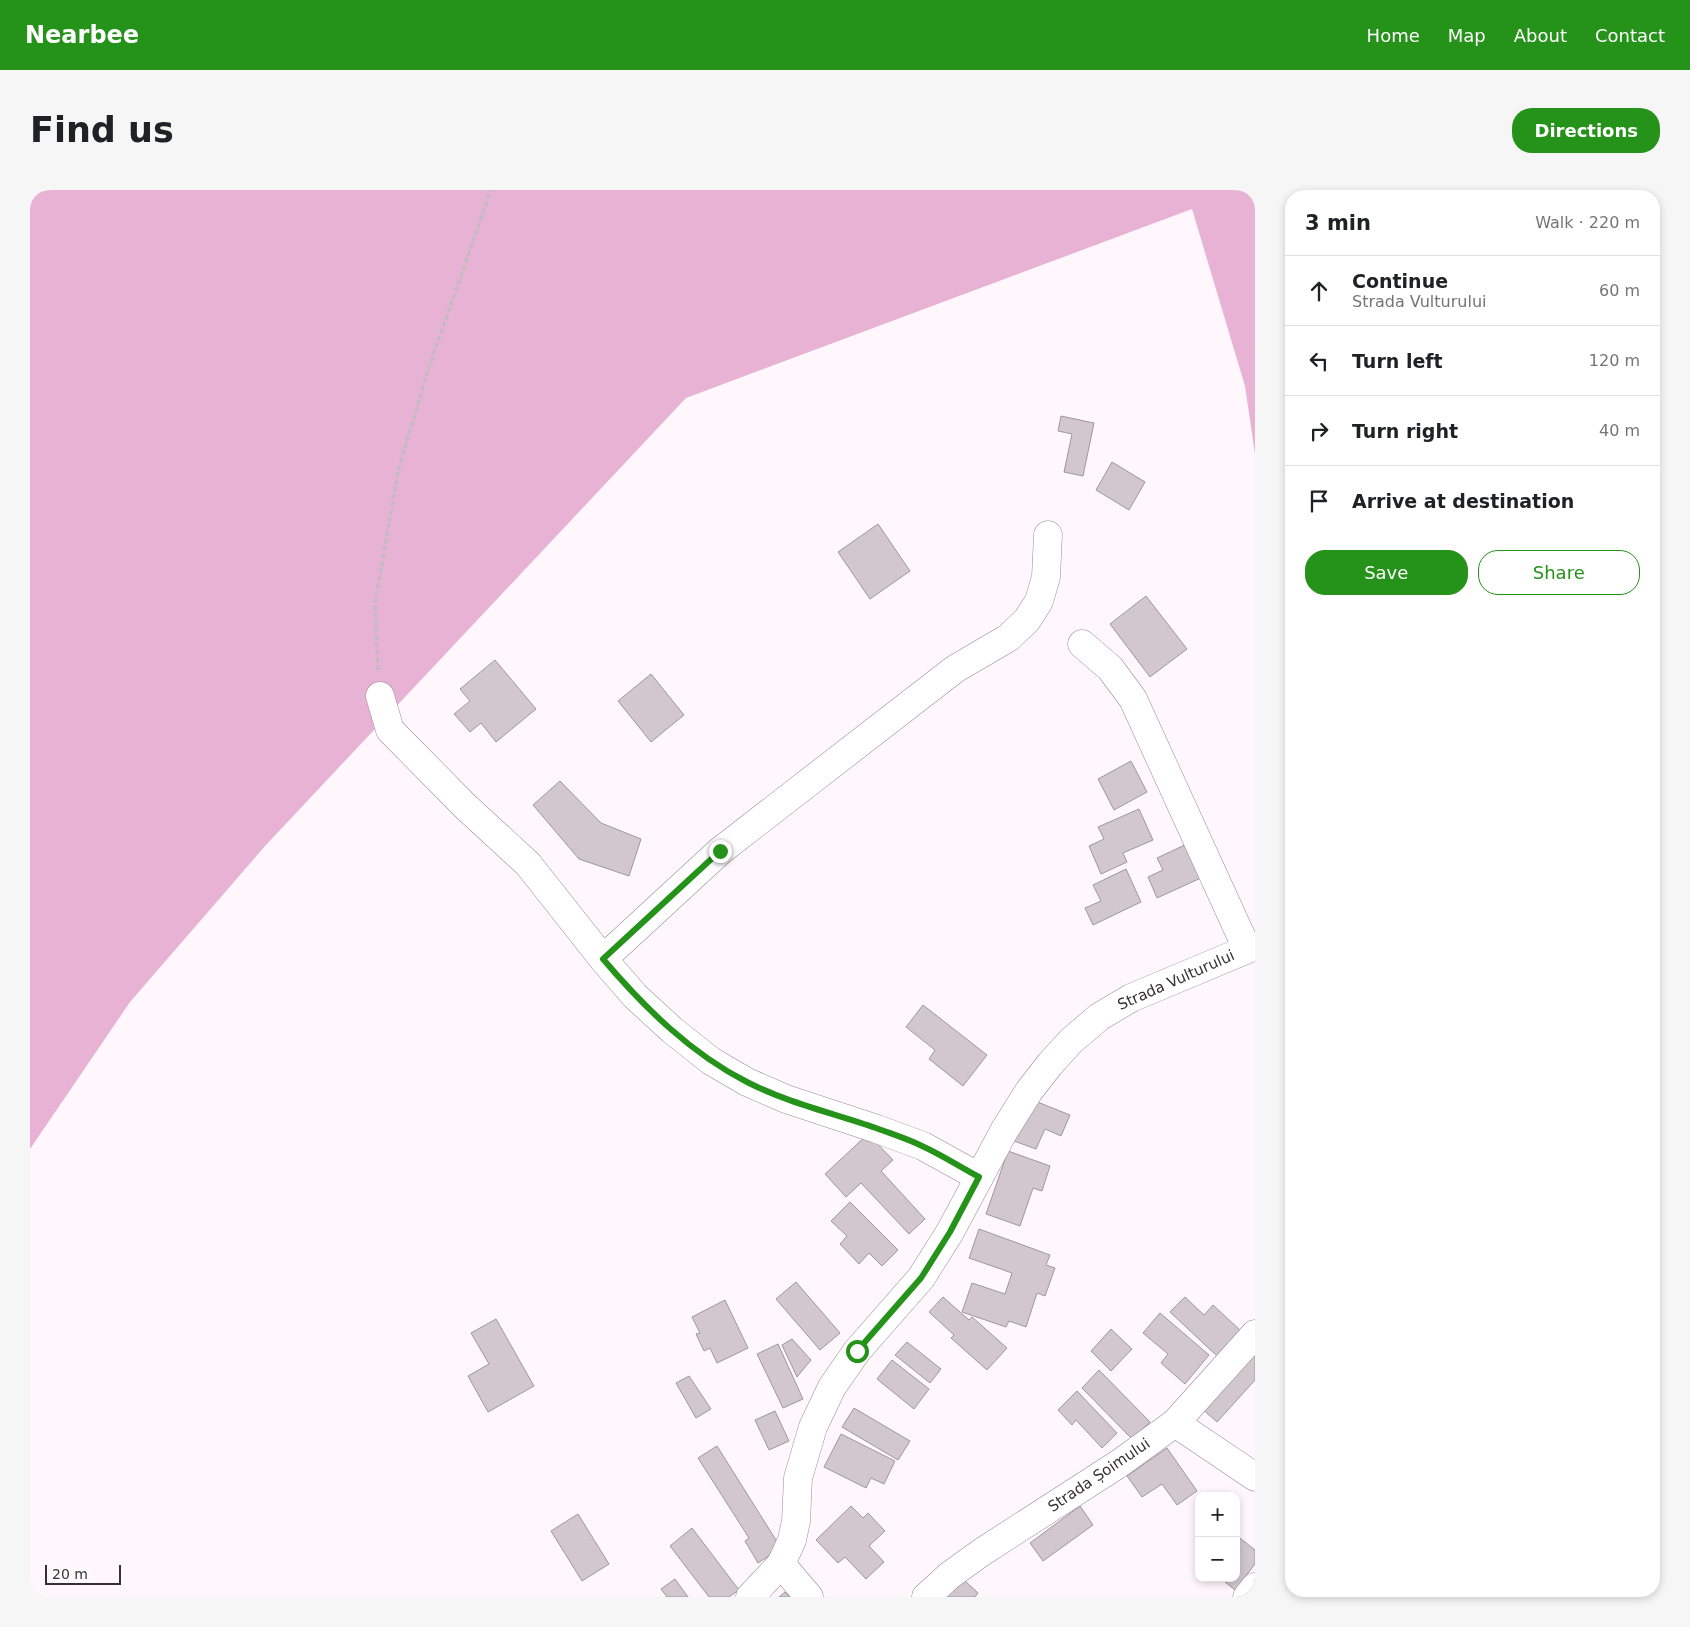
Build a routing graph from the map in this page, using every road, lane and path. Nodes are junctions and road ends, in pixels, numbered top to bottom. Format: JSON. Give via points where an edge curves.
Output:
{"nodes":[{"id":1,"x":491,"y":190,"type":"edge"},
{"id":2,"x":1048,"y":535,"type":"dead end"},
{"id":3,"x":1082,"y":644,"type":"dead end"},
{"id":4,"x":380,"y":696,"type":"joint"},
{"id":5,"x":1251,"y":948,"type":"edge"},
{"id":6,"x":603,"y":959,"type":"junction"},
{"id":7,"x":979,"y":1177,"type":"junction"},
{"id":8,"x":1255,"y":1334,"type":"edge"},
{"id":9,"x":1175,"y":1422,"type":"junction"},
{"id":10,"x":1255,"y":1477,"type":"edge"},
{"id":11,"x":781,"y":1564,"type":"junction"},
{"id":12,"x":1255,"y":1587,"type":"edge"},
{"id":13,"x":750,"y":1597,"type":"edge"},
{"id":14,"x":809,"y":1597,"type":"edge"},
{"id":15,"x":926,"y":1597,"type":"edge"},
{"id":16,"x":1247,"y":1597,"type":"edge"}],
"edges":[{"from":1,"to":4,"type":"path","via":[[428,370],[398,471],[375,604]]},
{"from":2,"to":6,"type":"street","via":[[1046,577],[1039,601],[1028,620],[1008,638],[955,669],[720,851]]},
{"from":3,"to":5,"type":"street","via":[[1110,668],[1133,699]]},
{"from":4,"to":6,"type":"street","via":[[390,730],[528,864]]},
{"from":5,"to":7,"type":"street","name":"Strada Vulturului","via":[[1131,998],[1100,1016],[1050,1064],[1029,1091]]},
{"from":6,"to":7,"type":"street","via":[[635,996],[710,1061],[786,1099],[923,1146]]},
{"from":7,"to":11,"type":"street","name":"Strada Vulturului","via":[[921,1278],[857,1351],[832,1387],[813,1427],[798,1478],[796,1521]]},
{"from":8,"to":9,"type":"street","name":"Strada Șoimului"},
{"from":9,"to":10,"type":"street"},
{"from":9,"to":15,"type":"street","name":"Strada Șoimului","via":[[1120,1463],[982,1552]]},
{"from":11,"to":13,"type":"street","name":"Strada Vulturului"},
{"from":11,"to":14,"type":"street"},
{"from":12,"to":16,"type":"street"}]}
